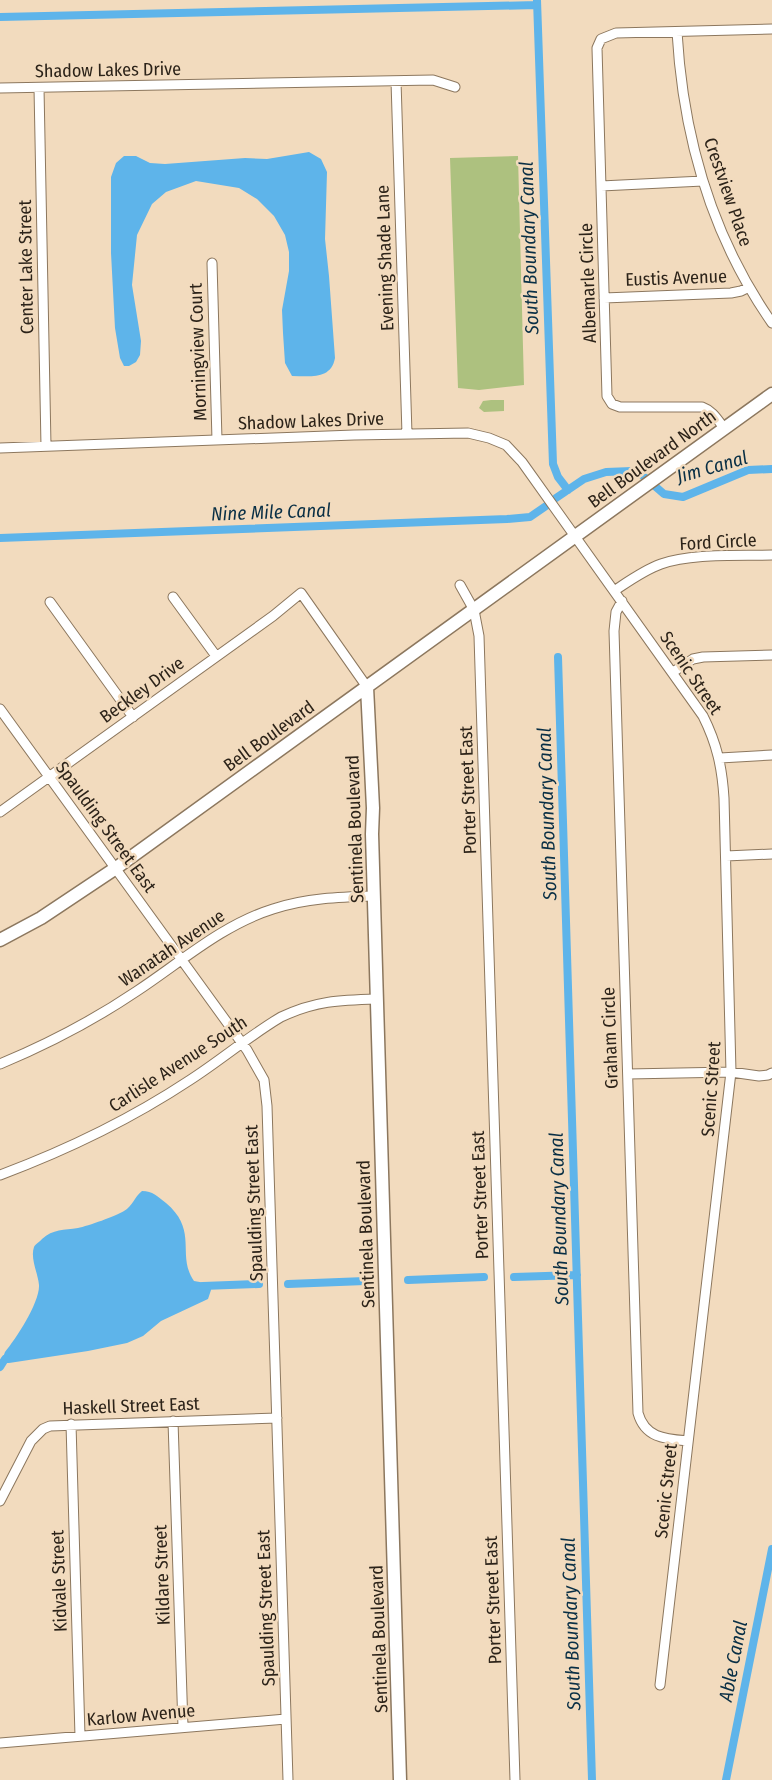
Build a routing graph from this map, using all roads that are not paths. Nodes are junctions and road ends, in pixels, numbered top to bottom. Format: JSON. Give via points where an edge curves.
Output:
{"nodes":[{"id":1,"x":772,"y":29,"type":"edge"},
{"id":2,"x":677,"y":32,"type":"junction"},
{"id":3,"x":396,"y":81,"type":"junction"},
{"id":4,"x":455,"y":87,"type":"dead end"},
{"id":5,"x":0,"y":88,"type":"edge"},
{"id":6,"x":39,"y":88,"type":"junction"},
{"id":7,"x":703,"y":181,"type":"junction"},
{"id":8,"x":601,"y":186,"type":"junction"},
{"id":9,"x":212,"y":263,"type":"dead end"},
{"id":10,"x":749,"y":287,"type":"junction"},
{"id":11,"x":604,"y":298,"type":"junction"},
{"id":12,"x":772,"y":323,"type":"edge"},
{"id":13,"x":772,"y":394,"type":"edge"},
{"id":14,"x":724,"y":428,"type":"junction"},
{"id":15,"x":407,"y":434,"type":"junction"},
{"id":16,"x":217,"y":440,"type":"junction"},
{"id":17,"x":46,"y":446,"type":"junction"},
{"id":18,"x":0,"y":448,"type":"edge"},
{"id":19,"x":576,"y":536,"type":"junction"},
{"id":20,"x":552,"y":553,"type":"joint"},
{"id":21,"x":772,"y":555,"type":"edge"},
{"id":22,"x":460,"y":585,"type":"dead end"},
{"id":23,"x":614,"y":590,"type":"junction"},
{"id":24,"x":173,"y":597,"type":"dead end"},
{"id":25,"x":622,"y":601,"type":"junction"},
{"id":26,"x":50,"y":602,"type":"dead end"},
{"id":27,"x":474,"y":610,"type":"junction"},
{"id":28,"x":772,"y":655,"type":"edge"},
{"id":29,"x":216,"y":656,"type":"junction"},
{"id":30,"x":673,"y":672,"type":"junction"},
{"id":31,"x":367,"y":687,"type":"junction"},
{"id":32,"x":0,"y":709,"type":"edge"},
{"id":33,"x":133,"y":717,"type":"junction"},
{"id":34,"x":772,"y":755,"type":"edge"},
{"id":35,"x":720,"y":758,"type":"junction"},
{"id":36,"x":50,"y":777,"type":"junction"},
{"id":37,"x":0,"y":812,"type":"edge"},
{"id":38,"x":772,"y":854,"type":"edge"},
{"id":39,"x":726,"y":856,"type":"junction"},
{"id":40,"x":116,"y":868,"type":"junction"},
{"id":41,"x":374,"y":896,"type":"junction"},
{"id":42,"x":0,"y":940,"type":"edge"},
{"id":43,"x":181,"y":959,"type":"junction"},
{"id":44,"x":377,"y":999,"type":"junction"},
{"id":45,"x":242,"y":1043,"type":"junction"},
{"id":46,"x":0,"y":1064,"type":"edge"},
{"id":47,"x":731,"y":1072,"type":"junction"},
{"id":48,"x":772,"y":1073,"type":"edge"},
{"id":49,"x":628,"y":1074,"type":"junction"},
{"id":50,"x":0,"y":1175,"type":"edge"},
{"id":51,"x":276,"y":1418,"type":"junction"},
{"id":52,"x":174,"y":1421,"type":"junction"},
{"id":53,"x":71,"y":1424,"type":"junction"},
{"id":54,"x":688,"y":1441,"type":"junction"},
{"id":55,"x":1,"y":1496,"type":"edge"},
{"id":56,"x":660,"y":1685,"type":"dead end"},
{"id":57,"x":286,"y":1719,"type":"junction"},
{"id":58,"x":183,"y":1727,"type":"junction"},
{"id":59,"x":80,"y":1736,"type":"junction"},
{"id":60,"x":0,"y":1743,"type":"edge"},
{"id":61,"x":288,"y":1780,"type":"edge"},
{"id":62,"x":400,"y":1780,"type":"edge"},
{"id":63,"x":515,"y":1780,"type":"edge"}],
"edges":[{"from":1,"to":2,"type":"street"},
{"from":2,"to":7,"type":"street","name":"Crestview Place","via":[[682,92]]},
{"from":2,"to":8,"type":"street","name":"Albemarle Circle","via":[[616,33],[601,39],[597,48]]},
{"from":3,"to":4,"type":"street","name":"Shadow Lakes Drive","via":[[433,80]]},
{"from":3,"to":6,"type":"street","name":"Shadow Lakes Drive"},
{"from":3,"to":15,"type":"street","name":"Evening Shade Lane"},
{"from":5,"to":6,"type":"street","name":"Shadow Lakes Drive"},
{"from":6,"to":17,"type":"street","name":"Center Lake Street"},
{"from":7,"to":8,"type":"street"},
{"from":7,"to":10,"type":"street","name":"Crestview Place","via":[[729,248]]},
{"from":8,"to":11,"type":"street","name":"Albemarle Circle"},
{"from":9,"to":16,"type":"street","name":"Morningview Court"},
{"from":10,"to":11,"type":"street","name":"Eustis Avenue","via":[[731,293]]},
{"from":10,"to":12,"type":"street","name":"Crestview Place"},
{"from":11,"to":14,"type":"street","name":"Albemarle Circle","via":[[607,396],[612,404],[620,408],[702,407],[710,410]]},
{"from":13,"to":14,"type":"street","name":"Bell Boulevard North"},
{"from":14,"to":19,"type":"street","name":"Bell Boulevard North"},
{"from":15,"to":16,"type":"street","name":"Shadow Lakes Drive"},
{"from":15,"to":19,"type":"street","name":"Shadow Lakes Drive","via":[[468,433],[506,445]]},
{"from":16,"to":17,"type":"street","name":"Shadow Lakes Drive"},
{"from":17,"to":18,"type":"street","name":"Shadow Lakes Drive"},
{"from":19,"to":20,"type":"street","name":"Bell Boulevard North"},
{"from":19,"to":23,"type":"street","name":"Scenic Street"},
{"from":20,"to":27,"type":"street","name":"Bell Boulevard"},
{"from":21,"to":23,"type":"street","name":"Ford Circle","via":[[673,560],[652,567]]},
{"from":22,"to":27,"type":"street","name":"Porter Street East"},
{"from":23,"to":25,"type":"street","name":"Scenic Street"},
{"from":24,"to":29,"type":"street"},
{"from":25,"to":30,"type":"street","name":"Scenic Street"},
{"from":25,"to":49,"type":"street","name":"Graham Circle","via":[[616,612],[614,631]]},
{"from":26,"to":33,"type":"street"},
{"from":27,"to":31,"type":"street","name":"Bell Boulevard"},
{"from":27,"to":63,"type":"street","name":"Porter Street East","via":[[479,646]]},
{"from":28,"to":30,"type":"street","via":[[702,657]]},
{"from":29,"to":31,"type":"street","name":"Beckley Drive","via":[[301,593]]},
{"from":29,"to":33,"type":"street","name":"Beckley Drive"},
{"from":30,"to":35,"type":"street","name":"Scenic Street","via":[[703,716]]},
{"from":31,"to":40,"type":"street","name":"Bell Boulevard"},
{"from":31,"to":41,"type":"street","name":"Sentinela Boulevard"},
{"from":32,"to":36,"type":"street","name":"Spaulding Street East"},
{"from":33,"to":36,"type":"street","name":"Beckley Drive"},
{"from":34,"to":35,"type":"street"},
{"from":35,"to":39,"type":"street","name":"Scenic Street"},
{"from":36,"to":37,"type":"street","name":"Beckley Drive"},
{"from":36,"to":40,"type":"street","name":"Spaulding Street East"},
{"from":38,"to":39,"type":"street"},
{"from":39,"to":47,"type":"street","name":"Scenic Street"},
{"from":40,"to":42,"type":"street","name":"Bell Boulevard","via":[[58,908]]},
{"from":40,"to":43,"type":"street","name":"Spaulding Street East"},
{"from":41,"to":43,"type":"street","name":"Wanatah Avenue","via":[[309,900],[271,909],[244,920]]},
{"from":41,"to":44,"type":"street","name":"Sentinela Boulevard"},
{"from":43,"to":45,"type":"street","name":"Spaulding Street East"},
{"from":43,"to":46,"type":"street","name":"Wanatah Avenue","via":[[138,991],[93,1018],[38,1048]]},
{"from":44,"to":45,"type":"street","name":"Carlisle Avenue South","via":[[331,1001],[308,1006],[280,1017]]},
{"from":44,"to":62,"type":"street","name":"Sentinela Boulevard"},
{"from":45,"to":50,"type":"street","name":"Carlisle Avenue South","via":[[138,1112],[64,1149]]},
{"from":45,"to":51,"type":"street","name":"Spaulding Street East","via":[[264,1080],[267,1097]]},
{"from":47,"to":48,"type":"street","via":[[759,1076]]},
{"from":47,"to":49,"type":"street"},
{"from":47,"to":54,"type":"street","name":"Scenic Street"},
{"from":49,"to":54,"type":"street","name":"Graham Circle","via":[[638,1413],[646,1430],[672,1440]]},
{"from":51,"to":52,"type":"street","name":"Haskell Street East"},
{"from":51,"to":57,"type":"street","name":"Spaulding Street East"},
{"from":52,"to":53,"type":"street","name":"Haskell Street East"},
{"from":52,"to":58,"type":"street","name":"Kildare Street"},
{"from":53,"to":55,"type":"street","name":"Haskell Street East","via":[[50,1426],[36,1434]]},
{"from":53,"to":59,"type":"street","name":"Kidvale Street"},
{"from":54,"to":56,"type":"street","name":"Scenic Street"},
{"from":57,"to":58,"type":"street","name":"Karlow Avenue"},
{"from":57,"to":61,"type":"street","name":"Spaulding Street East"},
{"from":58,"to":59,"type":"street","name":"Karlow Avenue"},
{"from":59,"to":60,"type":"street","name":"Karlow Avenue"}]}
